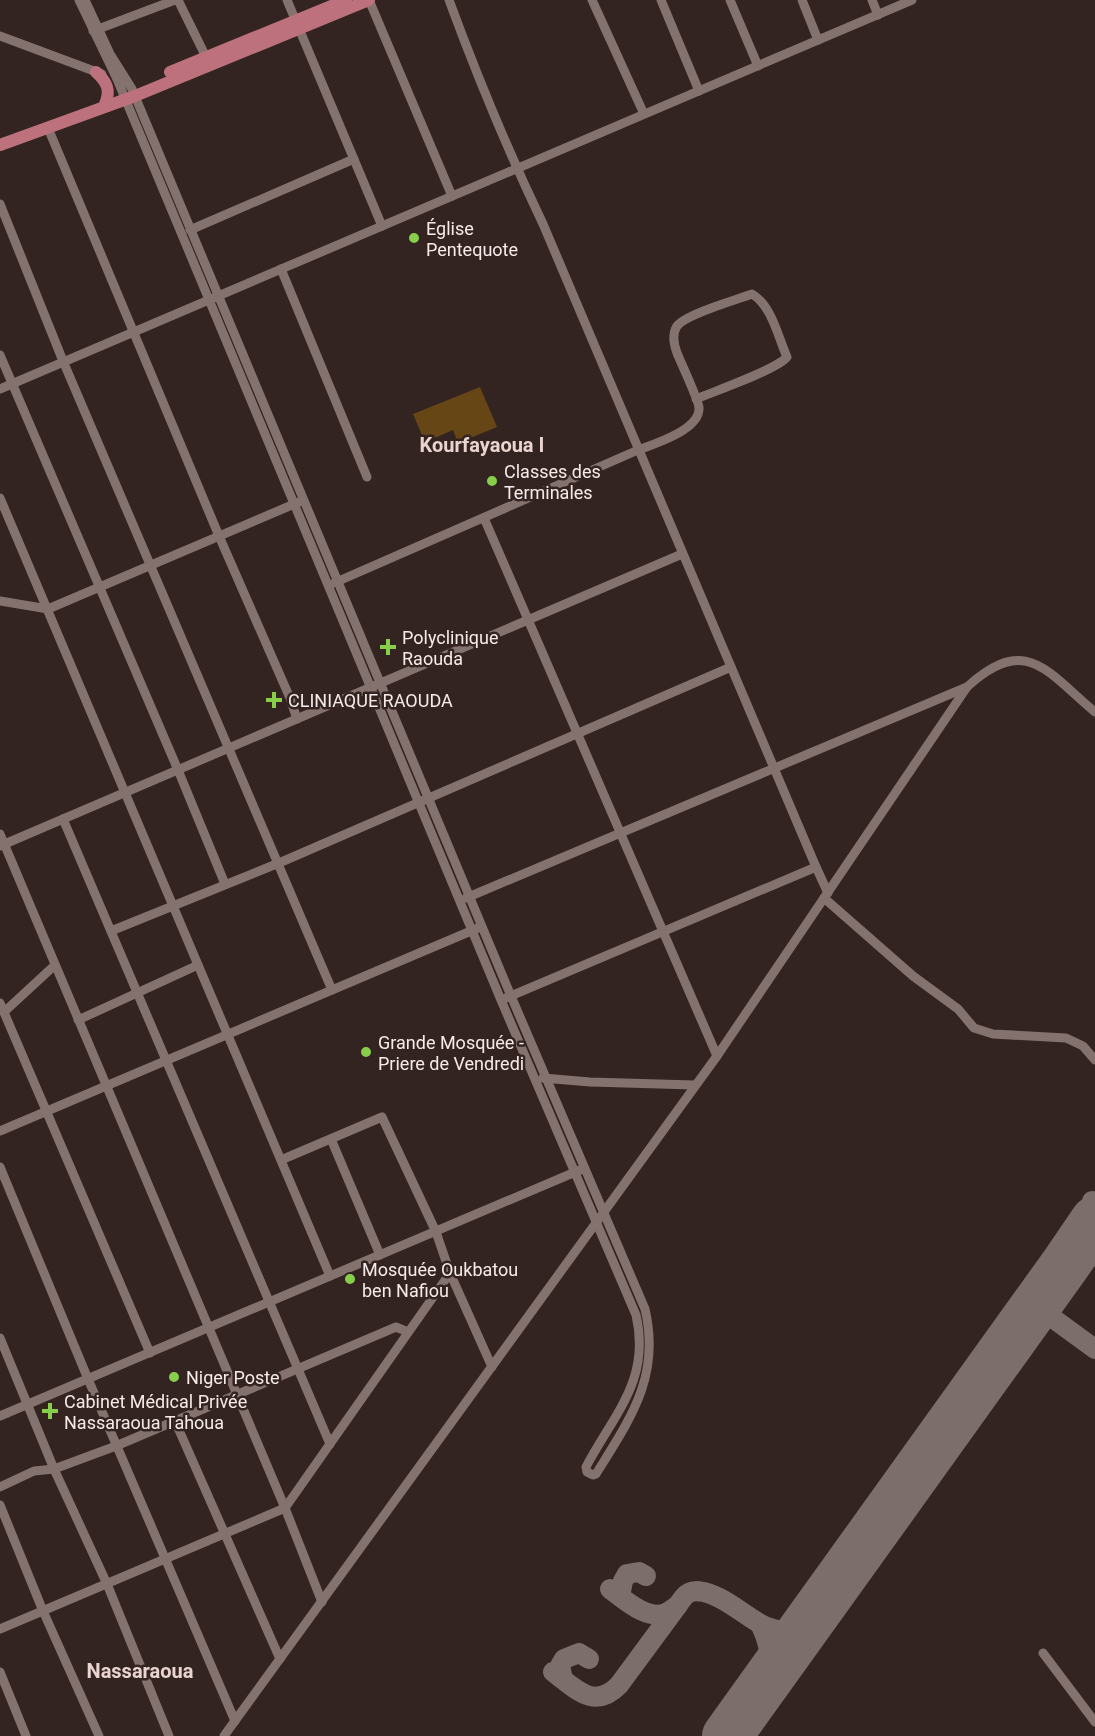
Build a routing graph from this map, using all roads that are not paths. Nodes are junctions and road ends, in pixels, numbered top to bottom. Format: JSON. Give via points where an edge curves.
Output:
{"nodes":[{"id":1,"x":79,"y":0,"type":"edge"},
{"id":2,"x":85,"y":0,"type":"edge"},
{"id":3,"x":177,"y":0,"type":"edge"},
{"id":4,"x":287,"y":0,"type":"edge"},
{"id":5,"x":346,"y":0,"type":"edge"},
{"id":6,"x":369,"y":0,"type":"edge"},
{"id":7,"x":449,"y":0,"type":"edge"},
{"id":8,"x":592,"y":0,"type":"edge"},
{"id":9,"x":661,"y":0,"type":"edge"},
{"id":10,"x":730,"y":0,"type":"edge"},
{"id":11,"x":802,"y":0,"type":"edge"},
{"id":12,"x":872,"y":0,"type":"edge"},
{"id":13,"x":912,"y":0,"type":"edge"},
{"id":14,"x":878,"y":15,"type":"junction"},
{"id":15,"x":298,"y":25,"type":"junction"},
{"id":16,"x":95,"y":30,"type":"junction"},
{"id":17,"x":0,"y":36,"type":"edge"},
{"id":18,"x":818,"y":40,"type":"junction"},
{"id":19,"x":206,"y":57,"type":"junction"},
{"id":20,"x":758,"y":66,"type":"junction"},
{"id":21,"x":96,"y":72,"type":"junction"},
{"id":22,"x":117,"y":80,"type":"junction"},
{"id":23,"x":699,"y":91,"type":"junction"},
{"id":24,"x":129,"y":95,"type":"junction"},
{"id":25,"x":100,"y":106,"type":"junction"},
{"id":26,"x":644,"y":114,"type":"junction"},
{"id":27,"x":48,"y":128,"type":"junction"},
{"id":28,"x":0,"y":146,"type":"edge"},
{"id":29,"x":354,"y":159,"type":"junction"},
{"id":30,"x":517,"y":168,"type":"junction"},
{"id":31,"x":452,"y":196,"type":"junction"},
{"id":32,"x":0,"y":204,"type":"edge"},
{"id":33,"x":382,"y":226,"type":"junction"},
{"id":34,"x":190,"y":230,"type":"junction"},
{"id":35,"x":281,"y":269,"type":"junction"},
{"id":36,"x":213,"y":298,"type":"junction"},
{"id":37,"x":134,"y":331,"type":"junction"},
{"id":38,"x":0,"y":355,"type":"edge"},
{"id":39,"x":63,"y":361,"type":"junction"},
{"id":40,"x":12,"y":384,"type":"junction"},
{"id":41,"x":0,"y":389,"type":"edge"},
{"id":42,"x":696,"y":399,"type":"dead end"},
{"id":43,"x":638,"y":450,"type":"junction"},
{"id":44,"x":367,"y":477,"type":"dead end"},
{"id":45,"x":0,"y":498,"type":"edge"},
{"id":46,"x":299,"y":502,"type":"junction"},
{"id":47,"x":484,"y":518,"type":"junction"},
{"id":48,"x":219,"y":536,"type":"junction"},
{"id":49,"x":682,"y":554,"type":"junction"},
{"id":50,"x":150,"y":564,"type":"junction"},
{"id":51,"x":333,"y":583,"type":"junction"},
{"id":52,"x":98,"y":586,"type":"junction"},
{"id":53,"x":0,"y":601,"type":"edge"},
{"id":54,"x":48,"y":609,"type":"junction"},
{"id":55,"x":530,"y":619,"type":"junction"},
{"id":56,"x":731,"y":667,"type":"junction"},
{"id":57,"x":376,"y":685,"type":"junction"},
{"id":58,"x":967,"y":687,"type":"junction"},
{"id":59,"x":1095,"y":712,"type":"edge"},
{"id":60,"x":297,"y":719,"type":"junction"},
{"id":61,"x":579,"y":734,"type":"junction"},
{"id":62,"x":229,"y":748,"type":"junction"},
{"id":63,"x":774,"y":768,"type":"junction"},
{"id":64,"x":178,"y":770,"type":"junction"},
{"id":65,"x":125,"y":792,"type":"junction"},
{"id":66,"x":424,"y":799,"type":"junction"},
{"id":67,"x":63,"y":819,"type":"junction"},
{"id":68,"x":621,"y":832,"type":"junction"},
{"id":69,"x":0,"y":834,"type":"edge"},
{"id":70,"x":2,"y":845,"type":"edge"},
{"id":71,"x":279,"y":863,"type":"junction"},
{"id":72,"x":816,"y":867,"type":"junction"},
{"id":73,"x":225,"y":884,"type":"junction"},
{"id":74,"x":826,"y":895,"type":"junction"},
{"id":75,"x":466,"y":898,"type":"junction"},
{"id":76,"x":173,"y":904,"type":"junction"},
{"id":77,"x":483,"y":926,"type":"junction"},
{"id":78,"x":473,"y":930,"type":"junction"},
{"id":79,"x":663,"y":930,"type":"junction"},
{"id":80,"x":111,"y":931,"type":"junction"},
{"id":81,"x":55,"y":965,"type":"junction"},
{"id":82,"x":198,"y":965,"type":"junction"},
{"id":83,"x":332,"y":990,"type":"junction"},
{"id":84,"x":138,"y":992,"type":"junction"},
{"id":85,"x":511,"y":996,"type":"junction"},
{"id":86,"x":501,"y":1000,"type":"junction"},
{"id":87,"x":2,"y":1008,"type":"edge"},
{"id":88,"x":78,"y":1020,"type":"junction"},
{"id":89,"x":228,"y":1034,"type":"junction"},
{"id":90,"x":717,"y":1056,"type":"junction"},
{"id":91,"x":167,"y":1060,"type":"junction"},
{"id":92,"x":1095,"y":1060,"type":"edge"},
{"id":93,"x":535,"y":1077,"type":"junction"},
{"id":94,"x":547,"y":1078,"type":"junction"},
{"id":95,"x":694,"y":1085,"type":"junction"},
{"id":96,"x":106,"y":1086,"type":"junction"},
{"id":97,"x":46,"y":1111,"type":"junction"},
{"id":98,"x":0,"y":1131,"type":"edge"},
{"id":99,"x":331,"y":1139,"type":"junction"},
{"id":100,"x":281,"y":1160,"type":"junction"},
{"id":101,"x":0,"y":1167,"type":"edge"},
{"id":102,"x":585,"y":1168,"type":"junction"},
{"id":103,"x":575,"y":1172,"type":"junction"},
{"id":104,"x":604,"y":1212,"type":"junction"},
{"id":105,"x":597,"y":1223,"type":"junction"},
{"id":106,"x":436,"y":1232,"type":"junction"},
{"id":107,"x":380,"y":1255,"type":"junction"},
{"id":108,"x":450,"y":1273,"type":"junction"},
{"id":109,"x":330,"y":1276,"type":"junction"},
{"id":110,"x":269,"y":1302,"type":"junction"},
{"id":111,"x":209,"y":1328,"type":"junction"},
{"id":112,"x":408,"y":1332,"type":"junction"},
{"id":113,"x":0,"y":1338,"type":"edge"},
{"id":114,"x":150,"y":1353,"type":"junction"},
{"id":115,"x":492,"y":1367,"type":"junction"},
{"id":116,"x":297,"y":1369,"type":"junction"},
{"id":117,"x":88,"y":1380,"type":"junction"},
{"id":118,"x":238,"y":1394,"type":"junction"},
{"id":119,"x":28,"y":1404,"type":"junction"},
{"id":120,"x":0,"y":1416,"type":"edge"},
{"id":121,"x":175,"y":1421,"type":"junction"},
{"id":122,"x":330,"y":1444,"type":"junction"},
{"id":123,"x":116,"y":1446,"type":"junction"},
{"id":124,"x":54,"y":1469,"type":"junction"},
{"id":125,"x":0,"y":1487,"type":"edge"},
{"id":126,"x":0,"y":1504,"type":"edge"},
{"id":127,"x":285,"y":1508,"type":"junction"},
{"id":128,"x":225,"y":1534,"type":"junction"},
{"id":129,"x":165,"y":1559,"type":"junction"},
{"id":130,"x":106,"y":1584,"type":"junction"},
{"id":131,"x":322,"y":1602,"type":"junction"},
{"id":132,"x":43,"y":1611,"type":"junction"},
{"id":133,"x":0,"y":1629,"type":"edge"},
{"id":134,"x":1043,"y":1653,"type":"dead end"},
{"id":135,"x":280,"y":1659,"type":"junction"},
{"id":136,"x":0,"y":1672,"type":"edge"},
{"id":137,"x":235,"y":1721,"type":"junction"},
{"id":138,"x":1095,"y":1722,"type":"edge"},
{"id":139,"x":26,"y":1736,"type":"edge"},
{"id":140,"x":99,"y":1736,"type":"edge"},
{"id":141,"x":169,"y":1736,"type":"edge"},
{"id":142,"x":224,"y":1736,"type":"edge"}],
"edges":[{"from":1,"to":16,"type":"street"},
{"from":2,"to":16,"type":"street"},
{"from":3,"to":16,"type":"street"},
{"from":3,"to":19,"type":"street"},
{"from":4,"to":15,"type":"street"},
{"from":5,"to":15,"type":"main road"},
{"from":6,"to":15,"type":"main road"},
{"from":6,"to":31,"type":"street"},
{"from":7,"to":30,"type":"street"},
{"from":8,"to":26,"type":"street"},
{"from":9,"to":23,"type":"street"},
{"from":10,"to":20,"type":"street"},
{"from":11,"to":18,"type":"street"},
{"from":12,"to":14,"type":"street"},
{"from":13,"to":14,"type":"street"},
{"from":14,"to":18,"type":"street"},
{"from":15,"to":19,"type":"main road"},
{"from":15,"to":24,"type":"main road"},
{"from":15,"to":29,"type":"street"},
{"from":16,"to":22,"type":"street"},
{"from":16,"to":24,"type":"street"},
{"from":17,"to":21,"type":"street"},
{"from":18,"to":20,"type":"street"},
{"from":19,"to":24,"type":"main road"},
{"from":20,"to":23,"type":"street"},
{"from":21,"to":22,"type":"street"},
{"from":21,"to":25,"type":"main road","via":[[108,86],[108,95]]},
{"from":22,"to":24,"type":"street"},
{"from":23,"to":26,"type":"street"},
{"from":24,"to":25,"type":"main road"},
{"from":24,"to":34,"type":"street"},
{"from":24,"to":36,"type":"street"},
{"from":25,"to":27,"type":"main road"},
{"from":26,"to":30,"type":"street"},
{"from":27,"to":28,"type":"main road"},
{"from":27,"to":37,"type":"street"},
{"from":29,"to":33,"type":"street"},
{"from":29,"to":34,"type":"street"},
{"from":30,"to":31,"type":"street"},
{"from":30,"to":43,"type":"street"},
{"from":31,"to":33,"type":"street"},
{"from":32,"to":39,"type":"street"},
{"from":33,"to":35,"type":"street"},
{"from":34,"to":36,"type":"street"},
{"from":35,"to":36,"type":"street"},
{"from":35,"to":44,"type":"street"},
{"from":36,"to":37,"type":"street"},
{"from":36,"to":46,"type":"street"},
{"from":37,"to":39,"type":"street"},
{"from":37,"to":48,"type":"street"},
{"from":38,"to":40,"type":"street"},
{"from":39,"to":40,"type":"street"},
{"from":39,"to":50,"type":"street"},
{"from":40,"to":41,"type":"street"},
{"from":40,"to":52,"type":"street"},
{"from":42,"to":43,"type":"street","via":[[707,395],[782,363],[787,357],[759,298],[752,294],[688,317],[676,327],[673,342],[695,397],[700,407],[697,417],[687,428]]},
{"from":43,"to":47,"type":"street"},
{"from":43,"to":49,"type":"street"},
{"from":45,"to":54,"type":"street"},
{"from":46,"to":48,"type":"street"},
{"from":46,"to":51,"type":"street"},
{"from":47,"to":51,"type":"street"},
{"from":47,"to":55,"type":"street"},
{"from":48,"to":50,"type":"street"},
{"from":48,"to":60,"type":"street"},
{"from":49,"to":55,"type":"street"},
{"from":49,"to":56,"type":"street"},
{"from":50,"to":52,"type":"street"},
{"from":50,"to":62,"type":"street"},
{"from":51,"to":57,"type":"street"},
{"from":52,"to":54,"type":"street"},
{"from":52,"to":64,"type":"street"},
{"from":53,"to":54,"type":"street"},
{"from":54,"to":65,"type":"street"},
{"from":55,"to":57,"type":"street"},
{"from":55,"to":61,"type":"street"},
{"from":56,"to":61,"type":"street"},
{"from":56,"to":63,"type":"street"},
{"from":57,"to":60,"type":"street"},
{"from":57,"to":66,"type":"street"},
{"from":58,"to":59,"type":"street","via":[[997,665],[1014,660],[1034,662]]},
{"from":58,"to":63,"type":"street"},
{"from":58,"to":74,"type":"street"},
{"from":60,"to":62,"type":"street"},
{"from":61,"to":66,"type":"street"},
{"from":61,"to":68,"type":"street"},
{"from":62,"to":64,"type":"street"},
{"from":62,"to":71,"type":"street"},
{"from":63,"to":68,"type":"street"},
{"from":63,"to":72,"type":"street"},
{"from":64,"to":65,"type":"street"},
{"from":64,"to":73,"type":"street"},
{"from":65,"to":67,"type":"street"},
{"from":65,"to":76,"type":"street"},
{"from":66,"to":71,"type":"street"},
{"from":66,"to":75,"type":"street"},
{"from":67,"to":70,"type":"street"},
{"from":67,"to":80,"type":"street"},
{"from":68,"to":75,"type":"street"},
{"from":68,"to":79,"type":"street"},
{"from":69,"to":70,"type":"street"},
{"from":70,"to":81,"type":"street"},
{"from":71,"to":73,"type":"street"},
{"from":71,"to":83,"type":"street"},
{"from":72,"to":74,"type":"street"},
{"from":72,"to":79,"type":"street"},
{"from":73,"to":76,"type":"street"},
{"from":74,"to":90,"type":"street"},
{"from":74,"to":92,"type":"street","via":[[913,976],[958,1009],[974,1028],[993,1034],[1066,1038],[1083,1046]]},
{"from":75,"to":77,"type":"street"},
{"from":75,"to":78,"type":"street"},
{"from":76,"to":80,"type":"street"},
{"from":76,"to":82,"type":"street"},
{"from":77,"to":78,"type":"street"},
{"from":77,"to":85,"type":"street"},
{"from":78,"to":83,"type":"street"},
{"from":78,"to":86,"type":"street"},
{"from":79,"to":85,"type":"street"},
{"from":79,"to":90,"type":"street"},
{"from":80,"to":84,"type":"street"},
{"from":81,"to":87,"type":"street"},
{"from":81,"to":88,"type":"street"},
{"from":82,"to":84,"type":"street"},
{"from":82,"to":89,"type":"street"},
{"from":83,"to":89,"type":"street"},
{"from":84,"to":88,"type":"street"},
{"from":84,"to":91,"type":"street"},
{"from":85,"to":86,"type":"street"},
{"from":85,"to":94,"type":"street"},
{"from":86,"to":93,"type":"street"},
{"from":87,"to":97,"type":"street"},
{"from":88,"to":96,"type":"street"},
{"from":89,"to":91,"type":"street"},
{"from":89,"to":100,"type":"street"},
{"from":90,"to":95,"type":"street"},
{"from":91,"to":96,"type":"street"},
{"from":91,"to":110,"type":"street"},
{"from":93,"to":94,"type":"street"},
{"from":93,"to":103,"type":"street"},
{"from":94,"to":95,"type":"street"},
{"from":94,"to":102,"type":"street"},
{"from":95,"to":104,"type":"street"},
{"from":96,"to":97,"type":"street"},
{"from":96,"to":111,"type":"street"},
{"from":97,"to":98,"type":"street"},
{"from":97,"to":114,"type":"street"},
{"from":99,"to":100,"type":"street"},
{"from":99,"to":106,"type":"street","via":[[382,1117]]},
{"from":99,"to":107,"type":"street"},
{"from":100,"to":109,"type":"street"},
{"from":101,"to":117,"type":"street"},
{"from":102,"to":103,"type":"street"},
{"from":102,"to":104,"type":"street"},
{"from":103,"to":105,"type":"street"},
{"from":103,"to":106,"type":"street"},
{"from":104,"to":105,"type":"street"},
{"from":104,"to":105,"type":"street","via":[[645,1310],[651,1343],[644,1388],[636,1406],[596,1474],[590,1475],[586,1467],[627,1397],[640,1346],[636,1315]]},
{"from":105,"to":115,"type":"street"},
{"from":106,"to":107,"type":"street"},
{"from":106,"to":108,"type":"street"},
{"from":107,"to":109,"type":"street"},
{"from":108,"to":112,"type":"street"},
{"from":108,"to":115,"type":"street"},
{"from":109,"to":110,"type":"street"},
{"from":110,"to":111,"type":"street"},
{"from":110,"to":116,"type":"street"},
{"from":111,"to":114,"type":"street"},
{"from":111,"to":118,"type":"street"},
{"from":112,"to":116,"type":"street","via":[[396,1327]]},
{"from":112,"to":122,"type":"street"},
{"from":113,"to":119,"type":"street"},
{"from":114,"to":117,"type":"street"},
{"from":115,"to":131,"type":"street"},
{"from":116,"to":118,"type":"street"},
{"from":116,"to":122,"type":"street"},
{"from":117,"to":119,"type":"street"},
{"from":117,"to":123,"type":"street"},
{"from":118,"to":121,"type":"street"},
{"from":118,"to":127,"type":"street"},
{"from":119,"to":120,"type":"street"},
{"from":119,"to":124,"type":"street"},
{"from":121,"to":123,"type":"street"},
{"from":121,"to":128,"type":"street"},
{"from":122,"to":127,"type":"street"},
{"from":123,"to":124,"type":"street"},
{"from":123,"to":129,"type":"street"},
{"from":124,"to":125,"type":"street","via":[[34,1471]]},
{"from":124,"to":130,"type":"street"},
{"from":126,"to":132,"type":"street"},
{"from":127,"to":128,"type":"street"},
{"from":127,"to":131,"type":"street"},
{"from":128,"to":129,"type":"street"},
{"from":128,"to":135,"type":"street"},
{"from":129,"to":130,"type":"street"},
{"from":129,"to":137,"type":"street"},
{"from":130,"to":132,"type":"street"},
{"from":130,"to":141,"type":"street"},
{"from":131,"to":135,"type":"street"},
{"from":132,"to":133,"type":"street"},
{"from":132,"to":140,"type":"street"},
{"from":134,"to":138,"type":"street"},
{"from":135,"to":137,"type":"street"},
{"from":136,"to":139,"type":"street"},
{"from":137,"to":142,"type":"street"}]}
